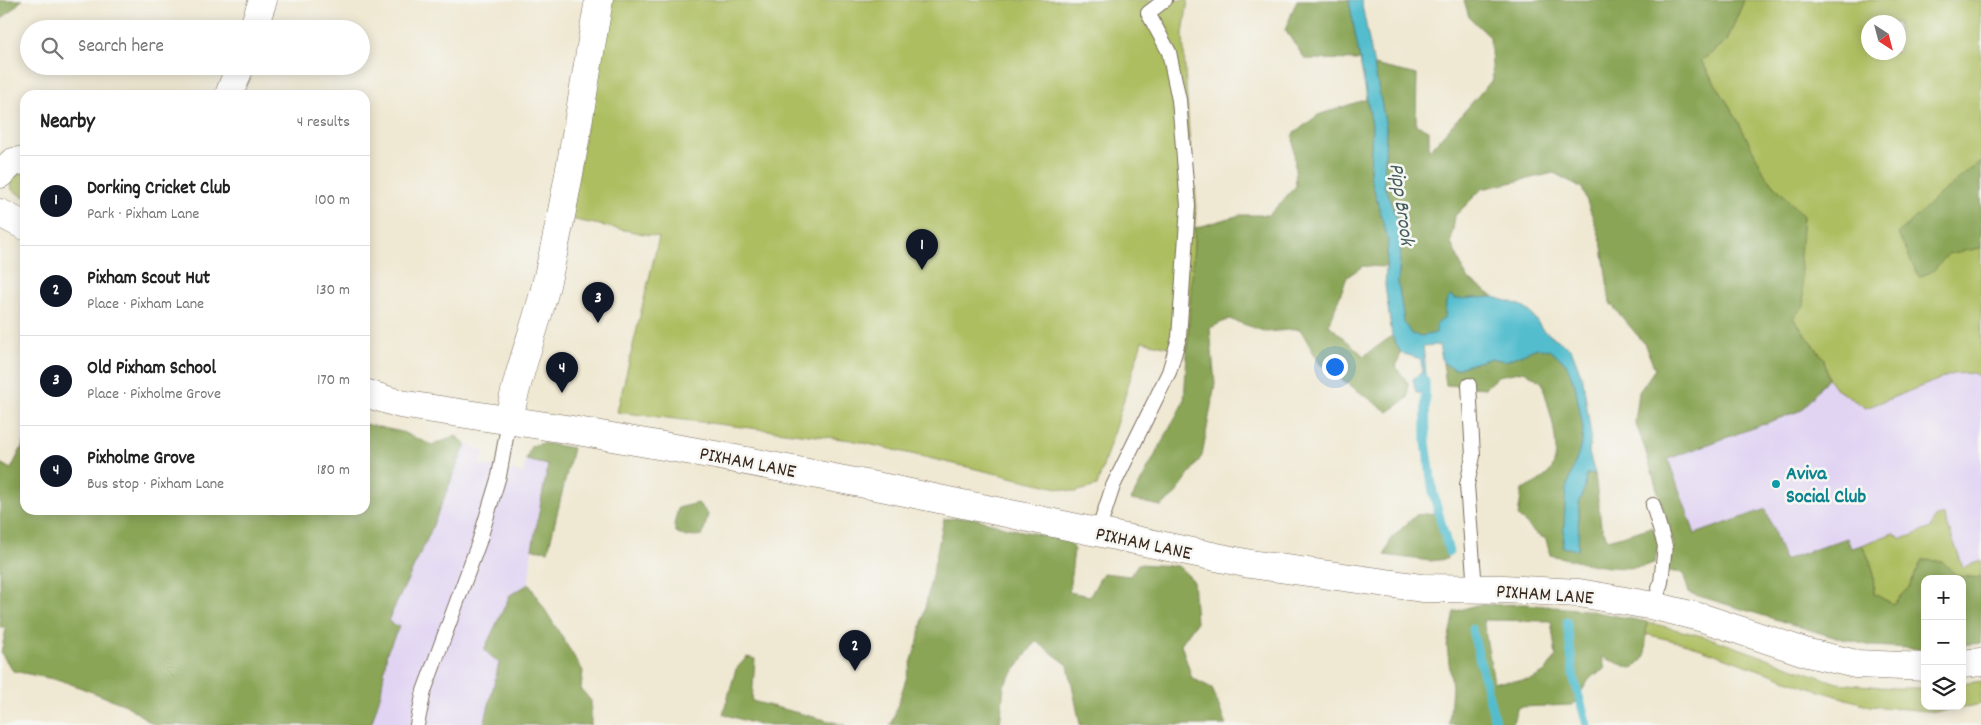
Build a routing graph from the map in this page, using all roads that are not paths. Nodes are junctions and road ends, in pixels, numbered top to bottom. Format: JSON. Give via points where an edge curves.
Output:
{"nodes":[{"id":1,"x":263,"y":0,"type":"edge"},
{"id":2,"x":599,"y":0,"type":"edge"},
{"id":3,"x":1165,"y":0,"type":"edge"},
{"id":4,"x":256,"y":20,"type":"edge"},
{"id":5,"x":237,"y":75,"type":"edge"},
{"id":6,"x":231,"y":90,"type":"edge"},
{"id":7,"x":20,"y":161,"type":"edge"},
{"id":8,"x":0,"y":174,"type":"edge"},
{"id":9,"x":0,"y":213,"type":"edge"},
{"id":10,"x":20,"y":223,"type":"edge"},
{"id":11,"x":1469,"y":385,"type":"dead end"},
{"id":12,"x":370,"y":395,"type":"edge"},
{"id":13,"x":509,"y":421,"type":"junction"},
{"id":14,"x":1653,"y":505,"type":"dead end"},
{"id":15,"x":1098,"y":532,"type":"junction"},
{"id":16,"x":1475,"y":589,"type":"junction"},
{"id":17,"x":1654,"y":606,"type":"junction"},
{"id":18,"x":1981,"y":662,"type":"edge"},
{"id":19,"x":1966,"y":664,"type":"edge"},
{"id":20,"x":1921,"y":667,"type":"edge"},
{"id":21,"x":417,"y":725,"type":"edge"}],
"edges":[{"from":1,"to":4,"type":"main road"},
{"from":2,"to":13,"type":"main road","via":[[557,234]]},
{"from":3,"to":15,"type":"lane","via":[[1148,13],[1169,52],[1179,100],[1188,206],[1179,338],[1169,372],[1113,486]]},
{"from":5,"to":6,"type":"main road"},
{"from":7,"to":8,"type":"main road","via":[[12,162]]},
{"from":9,"to":10,"type":"main road"},
{"from":11,"to":16,"type":"lane","via":[[1473,456],[1468,485]]},
{"from":12,"to":13,"type":"main road","name":"PIXHAM LANE","via":[[400,404]]},
{"from":13,"to":15,"type":"main road","name":"PIXHAM LANE","via":[[715,455]]},
{"from":13,"to":21,"type":"lane","via":[[499,476],[479,542],[424,691]]},
{"from":14,"to":17,"type":"lane","via":[[1666,546]]},
{"from":15,"to":16,"type":"main road","name":"PIXHAM LANE","via":[[1250,564],[1344,579],[1422,588]]},
{"from":16,"to":17,"type":"main road","name":"PIXHAM LANE","via":[[1579,593]]},
{"from":17,"to":20,"type":"main road","name":"PIXHAM LANE","via":[[1703,618],[1808,653],[1856,664]]},
{"from":18,"to":19,"type":"main road"}]}
